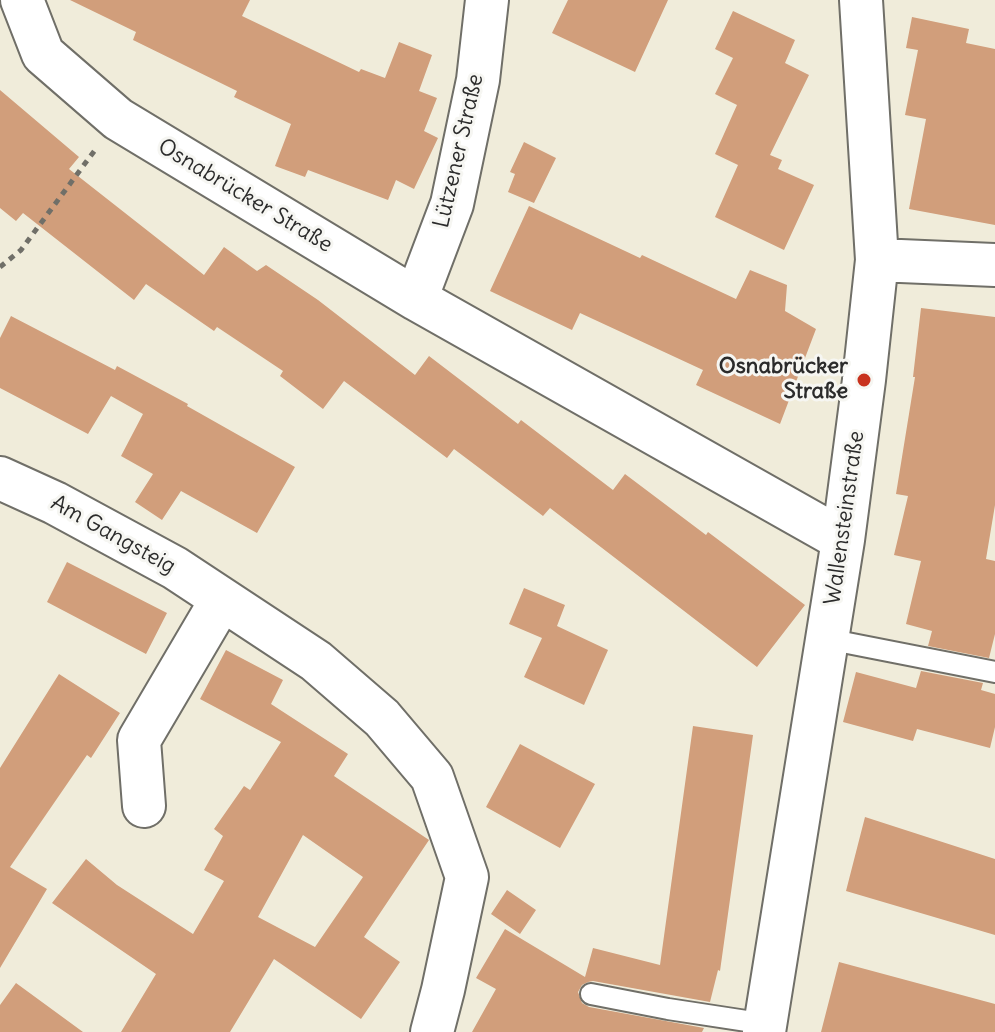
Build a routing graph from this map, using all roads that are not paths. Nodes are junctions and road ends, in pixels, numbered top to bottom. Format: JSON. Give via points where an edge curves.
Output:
{"nodes":[{"id":1,"x":22,"y":0,"type":"edge"},
{"id":2,"x":487,"y":0,"type":"edge"},
{"id":3,"x":861,"y":0,"type":"edge"},
{"id":4,"x":877,"y":260,"type":"junction"},
{"id":5,"x":995,"y":265,"type":"edge"},
{"id":6,"x":416,"y":299,"type":"junction"},
{"id":7,"x":0,"y":478,"type":"edge"},
{"id":8,"x":843,"y":540,"type":"junction"},
{"id":9,"x":222,"y":599,"type":"junction"},
{"id":10,"x":827,"y":639,"type":"junction"},
{"id":11,"x":995,"y":672,"type":"edge"},
{"id":12,"x":144,"y":806,"type":"dead end"},
{"id":13,"x":591,"y":994,"type":"dead end"},
{"id":14,"x":765,"y":1028,"type":"edge"},
{"id":15,"x":432,"y":1032,"type":"edge"}],
"edges":[{"from":1,"to":6,"type":"street","name":"Osnabrücker Straße","via":[[43,54],[118,119]]},
{"from":2,"to":6,"type":"street","name":"Lützener Straße","via":[[478,80],[452,204]]},
{"from":3,"to":4,"type":"street","name":"Wallensteinstraße"},
{"from":4,"to":5,"type":"street"},
{"from":4,"to":8,"type":"street","name":"Wallensteinstraße"},
{"from":6,"to":8,"type":"street","name":"Osnabrücker Straße"},
{"from":7,"to":9,"type":"street","name":"Am Gangsteig","via":[[175,568]]},
{"from":8,"to":10,"type":"street","name":"Wallensteinstraße"},
{"from":9,"to":12,"type":"street","via":[[139,740]]},
{"from":9,"to":15,"type":"street","name":"Am Gangsteig","via":[[316,661],[382,718],[432,777],[467,877]]},
{"from":10,"to":11,"type":"lane"},
{"from":10,"to":14,"type":"street","name":"Wallensteinstraße"},
{"from":13,"to":14,"type":"lane"}]}
